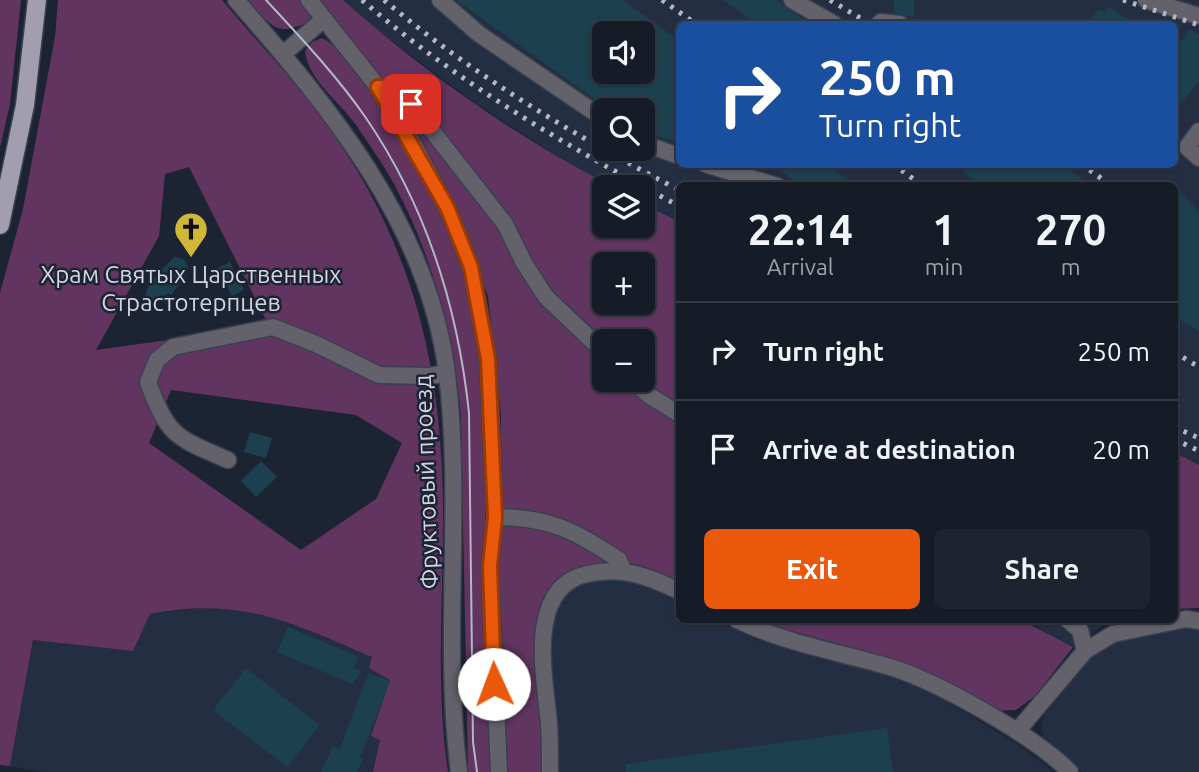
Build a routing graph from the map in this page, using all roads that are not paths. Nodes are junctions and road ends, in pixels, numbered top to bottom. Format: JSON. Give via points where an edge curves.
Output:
{"nodes":[{"id":1,"x":37,"y":0,"type":"edge"},
{"id":2,"x":236,"y":0,"type":"edge"},
{"id":3,"x":309,"y":0,"type":"edge"},
{"id":4,"x":440,"y":0,"type":"edge"},
{"id":5,"x":792,"y":0,"type":"edge"},
{"id":6,"x":1146,"y":0,"type":"edge"},
{"id":7,"x":1199,"y":16,"type":"edge"},
{"id":8,"x":324,"y":19,"type":"junction"},
{"id":9,"x":829,"y":21,"type":"edge"},
{"id":10,"x":283,"y":54,"type":"junction"},
{"id":11,"x":378,"y":87,"type":"junction"},
{"id":12,"x":592,"y":111,"type":"edge"},
{"id":13,"x":1199,"y":131,"type":"edge"},
{"id":14,"x":1187,"y":147,"type":"edge"},
{"id":15,"x":655,"y":148,"type":"edge"},
{"id":16,"x":676,"y":155,"type":"edge"},
{"id":17,"x":718,"y":168,"type":"edge"},
{"id":18,"x":764,"y":182,"type":"edge"},
{"id":19,"x":0,"y":225,"type":"edge"},
{"id":20,"x":592,"y":341,"type":"edge"},
{"id":21,"x":447,"y":373,"type":"junction"},
{"id":22,"x":646,"y":392,"type":"edge"},
{"id":23,"x":676,"y":412,"type":"edge"},
{"id":24,"x":228,"y":460,"type":"dead end"},
{"id":25,"x":495,"y":517,"type":"junction"},
{"id":26,"x":623,"y":570,"type":"junction"},
{"id":27,"x":676,"y":590,"type":"edge"},
{"id":28,"x":1178,"y":621,"type":"edge"},
{"id":29,"x":1199,"y":621,"type":"edge"},
{"id":30,"x":744,"y":623,"type":"edge"},
{"id":31,"x":1072,"y":623,"type":"edge"},
{"id":32,"x":1167,"y":623,"type":"edge"},
{"id":33,"x":1085,"y":651,"type":"junction"},
{"id":34,"x":1018,"y":730,"type":"junction"},
{"id":35,"x":459,"y":772,"type":"edge"},
{"id":36,"x":499,"y":772,"type":"edge"},
{"id":37,"x":550,"y":772,"type":"edge"},
{"id":38,"x":1070,"y":772,"type":"edge"}],
"edges":[{"from":1,"to":19,"type":"main road","via":[[25,105]]},
{"from":2,"to":10,"type":"street","name":"Фруктовый проезд"},
{"from":3,"to":8,"type":"street"},
{"from":4,"to":12,"type":"street","via":[[479,34]]},
{"from":5,"to":9,"type":"street"},
{"from":6,"to":7,"type":"street"},
{"from":8,"to":10,"type":"street"},
{"from":8,"to":11,"type":"street"},
{"from":10,"to":21,"type":"street","name":"Фруктовый проезд","via":[[375,177],[417,263]]},
{"from":11,"to":20,"type":"street","via":[[394,88],[411,104],[505,224],[546,297]]},
{"from":11,"to":25,"type":"street","via":[[447,207],[471,267],[488,359]]},
{"from":13,"to":14,"type":"street"},
{"from":15,"to":16,"type":"street"},
{"from":17,"to":18,"type":"street"},
{"from":21,"to":24,"type":"street","via":[[379,375],[272,327],[173,347],[157,360],[148,383],[160,414],[178,439]]},
{"from":21,"to":35,"type":"street","name":"Фруктовый проезд"},
{"from":22,"to":23,"type":"street"},
{"from":25,"to":26,"type":"street","via":[[554,523],[619,560]]},
{"from":25,"to":36,"type":"street","via":[[490,566]]},
{"from":26,"to":27,"type":"street"},
{"from":26,"to":37,"type":"street","via":[[574,577],[560,587],[552,604],[541,661]]},
{"from":28,"to":29,"type":"street"},
{"from":30,"to":34,"type":"street","via":[[893,668]]},
{"from":31,"to":33,"type":"street","via":[[1080,630]]},
{"from":32,"to":33,"type":"street","via":[[1113,634]]},
{"from":33,"to":34,"type":"street"},
{"from":34,"to":38,"type":"street"}]}
